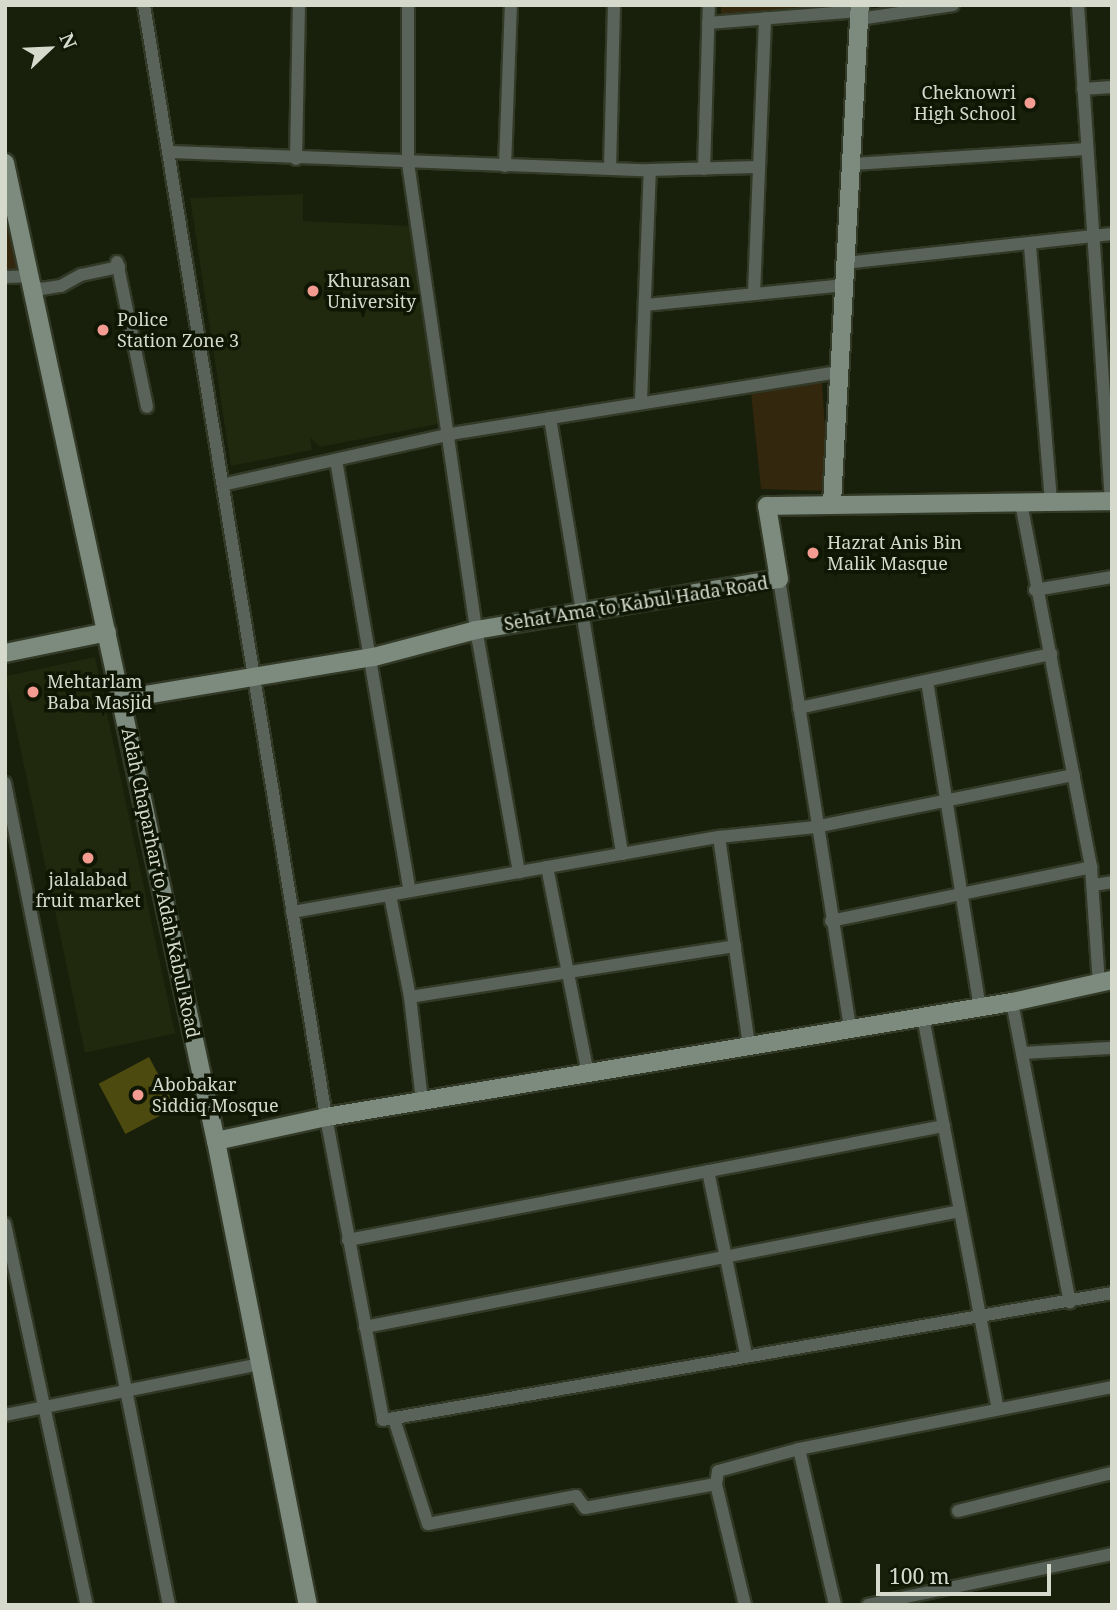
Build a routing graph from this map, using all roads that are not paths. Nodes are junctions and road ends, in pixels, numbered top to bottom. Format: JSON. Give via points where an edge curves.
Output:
{"nodes":[{"id":1,"x":144,"y":5,"type":"edge"},
{"id":2,"x":299,"y":5,"type":"edge"},
{"id":3,"x":408,"y":5,"type":"edge"},
{"id":4,"x":511,"y":5,"type":"edge"},
{"id":5,"x":614,"y":5,"type":"edge"},
{"id":6,"x":709,"y":5,"type":"edge"},
{"id":7,"x":953,"y":5,"type":"edge"},
{"id":8,"x":1078,"y":5,"type":"edge"},
{"id":9,"x":860,"y":12,"type":"edge"},
{"id":10,"x":765,"y":18,"type":"junction"},
{"id":11,"x":708,"y":23,"type":"junction"},
{"id":12,"x":1112,"y":87,"type":"edge"},
{"id":13,"x":1083,"y":89,"type":"junction"},
{"id":14,"x":1087,"y":149,"type":"junction"},
{"id":15,"x":171,"y":152,"type":"junction"},
{"id":16,"x":296,"y":159,"type":"junction"},
{"id":17,"x":5,"y":163,"type":"edge"},
{"id":18,"x":408,"y":163,"type":"junction"},
{"id":19,"x":853,"y":164,"type":"junction"},
{"id":20,"x":505,"y":166,"type":"junction"},
{"id":21,"x":757,"y":167,"type":"junction"},
{"id":22,"x":610,"y":169,"type":"junction"},
{"id":23,"x":704,"y":169,"type":"junction"},
{"id":24,"x":650,"y":170,"type":"junction"},
{"id":25,"x":1112,"y":234,"type":"edge"},
{"id":26,"x":1093,"y":235,"type":"junction"},
{"id":27,"x":1030,"y":246,"type":"junction"},
{"id":28,"x":845,"y":263,"type":"junction"},
{"id":29,"x":5,"y":277,"type":"edge"},
{"id":30,"x":29,"y":280,"type":"junction"},
{"id":31,"x":844,"y":285,"type":"junction"},
{"id":32,"x":754,"y":294,"type":"junction"},
{"id":33,"x":645,"y":304,"type":"junction"},
{"id":34,"x":840,"y":372,"type":"junction"},
{"id":35,"x":641,"y":400,"type":"junction"},
{"id":36,"x":1108,"y":406,"type":"edge"},
{"id":37,"x":146,"y":407,"type":"dead end"},
{"id":38,"x":550,"y":418,"type":"junction"},
{"id":39,"x":451,"y":434,"type":"junction"},
{"id":40,"x":336,"y":460,"type":"junction"},
{"id":41,"x":226,"y":484,"type":"junction"},
{"id":42,"x":1051,"y":499,"type":"junction"},
{"id":43,"x":1111,"y":501,"type":"edge"},
{"id":44,"x":832,"y":503,"type":"junction"},
{"id":45,"x":1021,"y":503,"type":"junction"},
{"id":46,"x":1112,"y":577,"type":"edge"},
{"id":47,"x":779,"y":579,"type":"junction"},
{"id":48,"x":1035,"y":590,"type":"junction"},
{"id":49,"x":582,"y":612,"type":"junction"},
{"id":50,"x":476,"y":630,"type":"junction"},
{"id":51,"x":107,"y":632,"type":"junction"},
{"id":52,"x":5,"y":653,"type":"edge"},
{"id":53,"x":1051,"y":654,"type":"junction"},
{"id":54,"x":374,"y":657,"type":"junction"},
{"id":55,"x":256,"y":676,"type":"junction"},
{"id":56,"x":927,"y":681,"type":"junction"},
{"id":57,"x":122,"y":699,"type":"junction"},
{"id":58,"x":799,"y":708,"type":"junction"},
{"id":59,"x":1074,"y":775,"type":"junction"},
{"id":60,"x":5,"y":783,"type":"edge"},
{"id":61,"x":947,"y":797,"type":"junction"},
{"id":62,"x":815,"y":827,"type":"junction"},
{"id":63,"x":719,"y":837,"type":"junction"},
{"id":64,"x":622,"y":854,"type":"junction"},
{"id":65,"x":547,"y":867,"type":"junction"},
{"id":66,"x":1091,"y":867,"type":"junction"},
{"id":67,"x":519,"y":872,"type":"junction"},
{"id":68,"x":1112,"y":882,"type":"edge"},
{"id":69,"x":1094,"y":886,"type":"junction"},
{"id":70,"x":410,"y":891,"type":"junction"},
{"id":71,"x":962,"y":891,"type":"junction"},
{"id":72,"x":390,"y":895,"type":"junction"},
{"id":73,"x":292,"y":912,"type":"junction"},
{"id":74,"x":831,"y":921,"type":"junction"},
{"id":75,"x":736,"y":946,"type":"junction"},
{"id":76,"x":568,"y":973,"type":"junction"},
{"id":77,"x":1105,"y":981,"type":"edge"},
{"id":78,"x":410,"y":997,"type":"junction"},
{"id":79,"x":1012,"y":1002,"type":"junction"},
{"id":80,"x":980,"y":1007,"type":"junction"},
{"id":81,"x":923,"y":1017,"type":"junction"},
{"id":82,"x":850,"y":1029,"type":"junction"},
{"id":83,"x":750,"y":1046,"type":"junction"},
{"id":84,"x":1112,"y":1048,"type":"edge"},
{"id":85,"x":1024,"y":1053,"type":"junction"},
{"id":86,"x":588,"y":1073,"type":"junction"},
{"id":87,"x":422,"y":1101,"type":"junction"},
{"id":88,"x":326,"y":1117,"type":"junction"},
{"id":89,"x":944,"y":1126,"type":"junction"},
{"id":90,"x":216,"y":1141,"type":"junction"},
{"id":91,"x":708,"y":1171,"type":"junction"},
{"id":92,"x":960,"y":1211,"type":"junction"},
{"id":93,"x":5,"y":1224,"type":"edge"},
{"id":94,"x":348,"y":1240,"type":"junction"},
{"id":95,"x":726,"y":1256,"type":"junction"},
{"id":96,"x":1112,"y":1293,"type":"edge"},
{"id":97,"x":1070,"y":1302,"type":"junction"},
{"id":98,"x":983,"y":1315,"type":"junction"},
{"id":99,"x":365,"y":1326,"type":"junction"},
{"id":100,"x":746,"y":1355,"type":"junction"},
{"id":101,"x":260,"y":1360,"type":"junction"},
{"id":102,"x":126,"y":1387,"type":"junction"},
{"id":103,"x":1112,"y":1387,"type":"edge"},
{"id":104,"x":46,"y":1403,"type":"junction"},
{"id":105,"x":5,"y":1407,"type":"edge"},
{"id":106,"x":998,"y":1409,"type":"junction"},
{"id":107,"x":5,"y":1415,"type":"edge"},
{"id":108,"x":394,"y":1419,"type":"junction"},
{"id":109,"x":799,"y":1449,"type":"junction"},
{"id":110,"x":1112,"y":1473,"type":"edge"},
{"id":111,"x":716,"y":1484,"type":"junction"},
{"id":112,"x":958,"y":1511,"type":"dead end"},
{"id":113,"x":1112,"y":1554,"type":"edge"},
{"id":114,"x":87,"y":1605,"type":"edge"},
{"id":115,"x":169,"y":1605,"type":"edge"},
{"id":116,"x":308,"y":1605,"type":"edge"},
{"id":117,"x":745,"y":1605,"type":"edge"},
{"id":118,"x":835,"y":1605,"type":"edge"},
{"id":119,"x":868,"y":1605,"type":"edge"}],
"edges":[{"from":1,"to":15,"type":"street"},
{"from":2,"to":16,"type":"street"},
{"from":3,"to":18,"type":"street"},
{"from":4,"to":20,"type":"street"},
{"from":5,"to":22,"type":"street"},
{"from":6,"to":11,"type":"street"},
{"from":7,"to":9,"type":"street"},
{"from":8,"to":13,"type":"street"},
{"from":9,"to":10,"type":"street"},
{"from":9,"to":19,"type":"main road"},
{"from":10,"to":11,"type":"street"},
{"from":10,"to":21,"type":"street"},
{"from":11,"to":23,"type":"street"},
{"from":12,"to":13,"type":"street"},
{"from":13,"to":14,"type":"street"},
{"from":14,"to":19,"type":"street"},
{"from":14,"to":26,"type":"street"},
{"from":15,"to":16,"type":"street"},
{"from":15,"to":41,"type":"street"},
{"from":16,"to":18,"type":"street"},
{"from":17,"to":30,"type":"main road","name":"Adah Chaparhar to Adah Kabul Road"},
{"from":18,"to":20,"type":"street"},
{"from":18,"to":39,"type":"street"},
{"from":19,"to":28,"type":"main road"},
{"from":20,"to":22,"type":"street"},
{"from":21,"to":23,"type":"street"},
{"from":21,"to":32,"type":"street"},
{"from":22,"to":24,"type":"street"},
{"from":23,"to":24,"type":"street"},
{"from":24,"to":33,"type":"street"},
{"from":25,"to":26,"type":"street"},
{"from":26,"to":27,"type":"street"},
{"from":26,"to":36,"type":"street"},
{"from":27,"to":28,"type":"street"},
{"from":27,"to":42,"type":"street"},
{"from":28,"to":31,"type":"main road"},
{"from":29,"to":30,"type":"street"},
{"from":30,"to":37,"type":"street","via":[[41,289],[61,286],[80,275],[118,265]]},
{"from":30,"to":51,"type":"main road","name":"Adah Chaparhar to Adah Kabul Road"},
{"from":31,"to":32,"type":"street"},
{"from":31,"to":34,"type":"main road"},
{"from":32,"to":33,"type":"street"},
{"from":33,"to":35,"type":"street"},
{"from":34,"to":35,"type":"street"},
{"from":34,"to":44,"type":"main road"},
{"from":35,"to":38,"type":"street"},
{"from":36,"to":43,"type":"street"},
{"from":38,"to":39,"type":"street"},
{"from":38,"to":49,"type":"street"},
{"from":39,"to":40,"type":"street"},
{"from":39,"to":50,"type":"street"},
{"from":40,"to":41,"type":"street"},
{"from":40,"to":54,"type":"street"},
{"from":41,"to":55,"type":"street"},
{"from":42,"to":43,"type":"main road","name":"Sehat Ama to Kabul Hada Road"},
{"from":42,"to":45,"type":"main road","name":"Sehat Ama to Kabul Hada Road"},
{"from":44,"to":45,"type":"main road","name":"Sehat Ama to Kabul Hada Road"},
{"from":44,"to":47,"type":"main road","name":"Sehat Ama to Kabul Hada Road","via":[[767,506]]},
{"from":45,"to":48,"type":"street"},
{"from":46,"to":48,"type":"street"},
{"from":47,"to":49,"type":"main road","name":"Sehat Ama to Kabul Hada Road"},
{"from":47,"to":58,"type":"street"},
{"from":48,"to":53,"type":"street"},
{"from":49,"to":50,"type":"main road","name":"Sehat Ama to Kabul Hada Road"},
{"from":49,"to":64,"type":"street"},
{"from":50,"to":54,"type":"main road","name":"Sehat Ama to Kabul Hada Road"},
{"from":50,"to":67,"type":"street"},
{"from":51,"to":52,"type":"main road"},
{"from":51,"to":57,"type":"main road","name":"Adah Chaparhar to Adah Kabul Road"},
{"from":53,"to":56,"type":"street"},
{"from":53,"to":59,"type":"street"},
{"from":54,"to":55,"type":"main road","name":"Sehat Ama to Kabul Hada Road"},
{"from":54,"to":70,"type":"street"},
{"from":55,"to":57,"type":"main road","name":"Sehat Ama to Kabul Hada Road"},
{"from":55,"to":73,"type":"street"},
{"from":56,"to":58,"type":"street"},
{"from":56,"to":61,"type":"street"},
{"from":57,"to":90,"type":"main road","name":"Adah Chaparhar to Adah Kabul Road"},
{"from":58,"to":62,"type":"street"},
{"from":59,"to":61,"type":"street"},
{"from":59,"to":66,"type":"street"},
{"from":60,"to":102,"type":"street"},
{"from":61,"to":62,"type":"street"},
{"from":61,"to":71,"type":"street"},
{"from":62,"to":63,"type":"street"},
{"from":62,"to":74,"type":"street"},
{"from":63,"to":64,"type":"street"},
{"from":63,"to":75,"type":"street"},
{"from":64,"to":65,"type":"street"},
{"from":65,"to":67,"type":"street"},
{"from":65,"to":76,"type":"street"},
{"from":66,"to":69,"type":"street"},
{"from":66,"to":71,"type":"street"},
{"from":67,"to":70,"type":"street"},
{"from":68,"to":69,"type":"street"},
{"from":69,"to":77,"type":"street"},
{"from":70,"to":72,"type":"street"},
{"from":71,"to":74,"type":"street"},
{"from":71,"to":80,"type":"street"},
{"from":72,"to":73,"type":"street"},
{"from":72,"to":78,"type":"street"},
{"from":73,"to":88,"type":"street"},
{"from":74,"to":82,"type":"street"},
{"from":75,"to":76,"type":"street"},
{"from":75,"to":83,"type":"street"},
{"from":76,"to":78,"type":"street"},
{"from":76,"to":86,"type":"street"},
{"from":77,"to":79,"type":"main road"},
{"from":78,"to":87,"type":"street"},
{"from":79,"to":80,"type":"main road"},
{"from":79,"to":85,"type":"street"},
{"from":80,"to":81,"type":"main road"},
{"from":81,"to":82,"type":"main road"},
{"from":81,"to":89,"type":"street"},
{"from":82,"to":83,"type":"main road"},
{"from":83,"to":86,"type":"main road"},
{"from":84,"to":85,"type":"street"},
{"from":85,"to":97,"type":"street"},
{"from":86,"to":87,"type":"main road"},
{"from":87,"to":88,"type":"main road"},
{"from":88,"to":90,"type":"main road"},
{"from":88,"to":94,"type":"street"},
{"from":89,"to":91,"type":"street"},
{"from":89,"to":92,"type":"street"},
{"from":90,"to":101,"type":"main road","name":"Adah Chaparhar to Adah Kabul Road"},
{"from":91,"to":94,"type":"street"},
{"from":91,"to":95,"type":"street"},
{"from":92,"to":95,"type":"street"},
{"from":92,"to":98,"type":"street"},
{"from":93,"to":104,"type":"street"},
{"from":94,"to":99,"type":"street"},
{"from":95,"to":99,"type":"street"},
{"from":95,"to":100,"type":"street"},
{"from":96,"to":97,"type":"street"},
{"from":97,"to":98,"type":"street"},
{"from":98,"to":100,"type":"street"},
{"from":98,"to":106,"type":"street"},
{"from":99,"to":108,"type":"street","via":[[383,1420]]},
{"from":100,"to":108,"type":"street"},
{"from":101,"to":102,"type":"street"},
{"from":101,"to":116,"type":"main road","name":"Adah Chaparhar to Adah Kabul Road"},
{"from":102,"to":104,"type":"street"},
{"from":102,"to":115,"type":"street"},
{"from":103,"to":106,"type":"street"},
{"from":104,"to":105,"type":"street"},
{"from":104,"to":107,"type":"street"},
{"from":104,"to":114,"type":"street"},
{"from":106,"to":109,"type":"street"},
{"from":108,"to":111,"type":"street","via":[[428,1524],[576,1496],[585,1508]]},
{"from":109,"to":111,"type":"street","via":[[722,1469]]},
{"from":109,"to":118,"type":"street"},
{"from":110,"to":112,"type":"street"},
{"from":111,"to":117,"type":"street"},
{"from":113,"to":119,"type":"street"}]}
